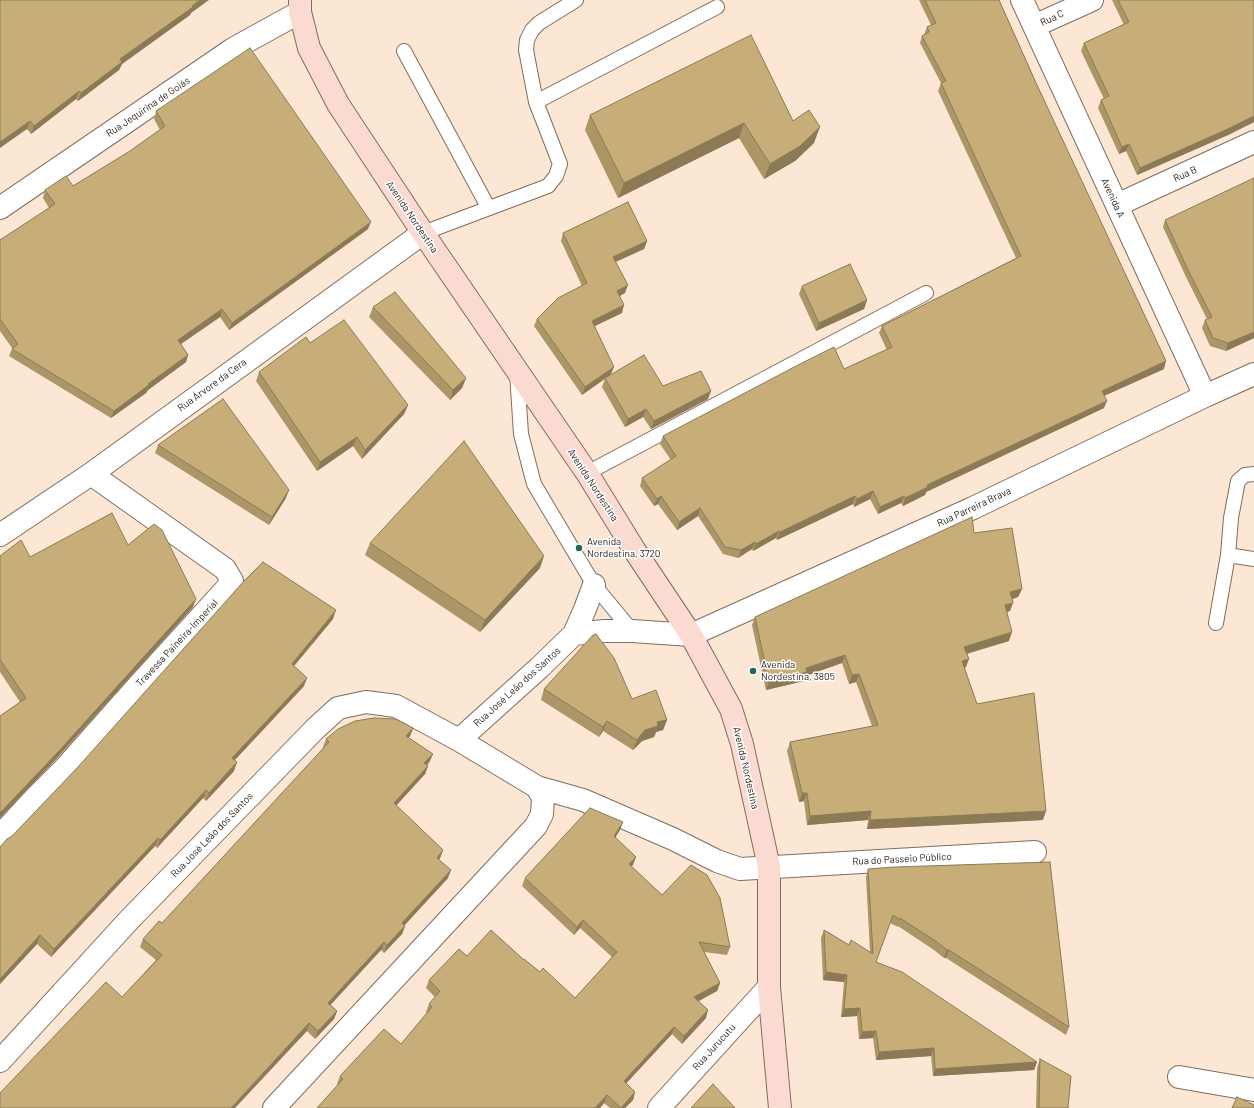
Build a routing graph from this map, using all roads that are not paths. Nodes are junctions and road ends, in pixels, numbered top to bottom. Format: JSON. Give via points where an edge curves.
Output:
{"nodes":[{"id":1,"x":576,"y":0,"type":"edge"},
{"id":2,"x":1022,"y":0,"type":"edge"},
{"id":3,"x":1092,"y":0,"type":"edge"},
{"id":4,"x":300,"y":6,"type":"edge"},
{"id":5,"x":717,"y":7,"type":"dead end"},
{"id":6,"x":1034,"y":26,"type":"junction"},
{"id":7,"x":404,"y":51,"type":"dead end"},
{"id":8,"x":536,"y":102,"type":"junction"},
{"id":9,"x":1254,"y":142,"type":"edge"},
{"id":10,"x":1116,"y":205,"type":"junction"},
{"id":11,"x":488,"y":207,"type":"junction"},
{"id":12,"x":0,"y":208,"type":"edge"},
{"id":13,"x":422,"y":233,"type":"junction"},
{"id":14,"x":926,"y":293,"type":"dead end"},
{"id":15,"x":517,"y":370,"type":"junction"},
{"id":16,"x":1254,"y":374,"type":"edge"},
{"id":17,"x":1205,"y":396,"type":"junction"},
{"id":18,"x":587,"y":473,"type":"junction"},
{"id":19,"x":91,"y":474,"type":"junction"},
{"id":20,"x":1254,"y":474,"type":"edge"},
{"id":21,"x":0,"y":535,"type":"edge"},
{"id":22,"x":1228,"y":555,"type":"junction"},
{"id":23,"x":1254,"y":558,"type":"edge"},
{"id":24,"x":594,"y":585,"type":"junction"},
{"id":25,"x":1216,"y":623,"type":"dead end"},
{"id":26,"x":632,"y":631,"type":"junction"},
{"id":27,"x":574,"y":634,"type":"junction"},
{"id":28,"x":691,"y":635,"type":"junction"},
{"id":29,"x":459,"y":740,"type":"junction"},
{"id":30,"x":537,"y":787,"type":"junction"},
{"id":31,"x":0,"y":836,"type":"edge"},
{"id":32,"x":1035,"y":852,"type":"dead end"},
{"id":33,"x":768,"y":867,"type":"junction"},
{"id":34,"x":769,"y":987,"type":"junction"},
{"id":35,"x":0,"y":1061,"type":"edge"},
{"id":36,"x":1179,"y":1077,"type":"dead end"},
{"id":37,"x":1254,"y":1090,"type":"edge"},
{"id":38,"x":274,"y":1108,"type":"edge"},
{"id":39,"x":659,"y":1108,"type":"edge"},
{"id":40,"x":780,"y":1108,"type":"edge"}],
"edges":[{"from":1,"to":8,"type":"lane","via":[[539,23],[527,40],[526,50]]},
{"from":2,"to":6,"type":"street","name":"Avenida A"},
{"from":3,"to":6,"type":"street","name":"Rua C"},
{"from":4,"to":12,"type":"street","name":"Rua Jequirina de Goiás"},
{"from":4,"to":13,"type":"main road","name":"Avenida Nordestina","via":[[309,48],[338,104]]},
{"from":5,"to":8,"type":"lane"},
{"from":6,"to":10,"type":"street","name":"Avenida A"},
{"from":7,"to":11,"type":"lane"},
{"from":8,"to":11,"type":"lane","via":[[560,164],[556,176],[548,186]]},
{"from":9,"to":10,"type":"street","name":"Rua B"},
{"from":10,"to":17,"type":"street","name":"Avenida A"},
{"from":11,"to":13,"type":"lane"},
{"from":13,"to":15,"type":"main road","name":"Avenida Nordestina"},
{"from":13,"to":19,"type":"street","name":"Rua Árvore da Cera"},
{"from":14,"to":18,"type":"lane"},
{"from":15,"to":18,"type":"main road","name":"Avenida Nordestina"},
{"from":15,"to":24,"type":"lane","via":[[521,434],[534,484]]},
{"from":16,"to":17,"type":"street","name":"Rua Parreira Brava"},
{"from":17,"to":28,"type":"street","name":"Rua Parreira Brava","via":[[973,508]]},
{"from":18,"to":28,"type":"main road","name":"Avenida Nordestina"},
{"from":19,"to":21,"type":"street","name":"Rua Árvore da Cera"},
{"from":19,"to":31,"type":"street","name":"Travessa Paineira-Imperial","via":[[225,568],[232,581],[65,768]]},
{"from":20,"to":22,"type":"lane","via":[[1244,475],[1238,481]]},
{"from":22,"to":23,"type":"lane"},
{"from":22,"to":25,"type":"lane"},
{"from":24,"to":26,"type":"lane"},
{"from":24,"to":27,"type":"street","name":"Rua José Leão dos Santos"},
{"from":26,"to":27,"type":"street","via":[[604,630]]},
{"from":26,"to":28,"type":"street"},
{"from":27,"to":29,"type":"street","name":"Rua José Leão dos Santos"},
{"from":28,"to":33,"type":"main road","name":"Avenida Nordestina","via":[[731,709],[742,744]]},
{"from":29,"to":30,"type":"street","name":"Rua José Leão dos Santos"},
{"from":29,"to":35,"type":"street","name":"Rua José Leão dos Santos","via":[[396,706],[366,702],[338,708],[130,919]]},
{"from":30,"to":33,"type":"street","name":"Rua do Passeio Público","via":[[583,800],[740,869]]},
{"from":30,"to":38,"type":"street","via":[[543,798],[542,814],[536,826]]},
{"from":32,"to":33,"type":"street","name":"Rua do Passeio Público"},
{"from":33,"to":34,"type":"main road","name":"Avenida Nordestina"},
{"from":34,"to":39,"type":"street","name":"Rua Jurucutu"},
{"from":34,"to":40,"type":"main road","name":"Avenida Nordestina"},
{"from":36,"to":37,"type":"street"}]}
